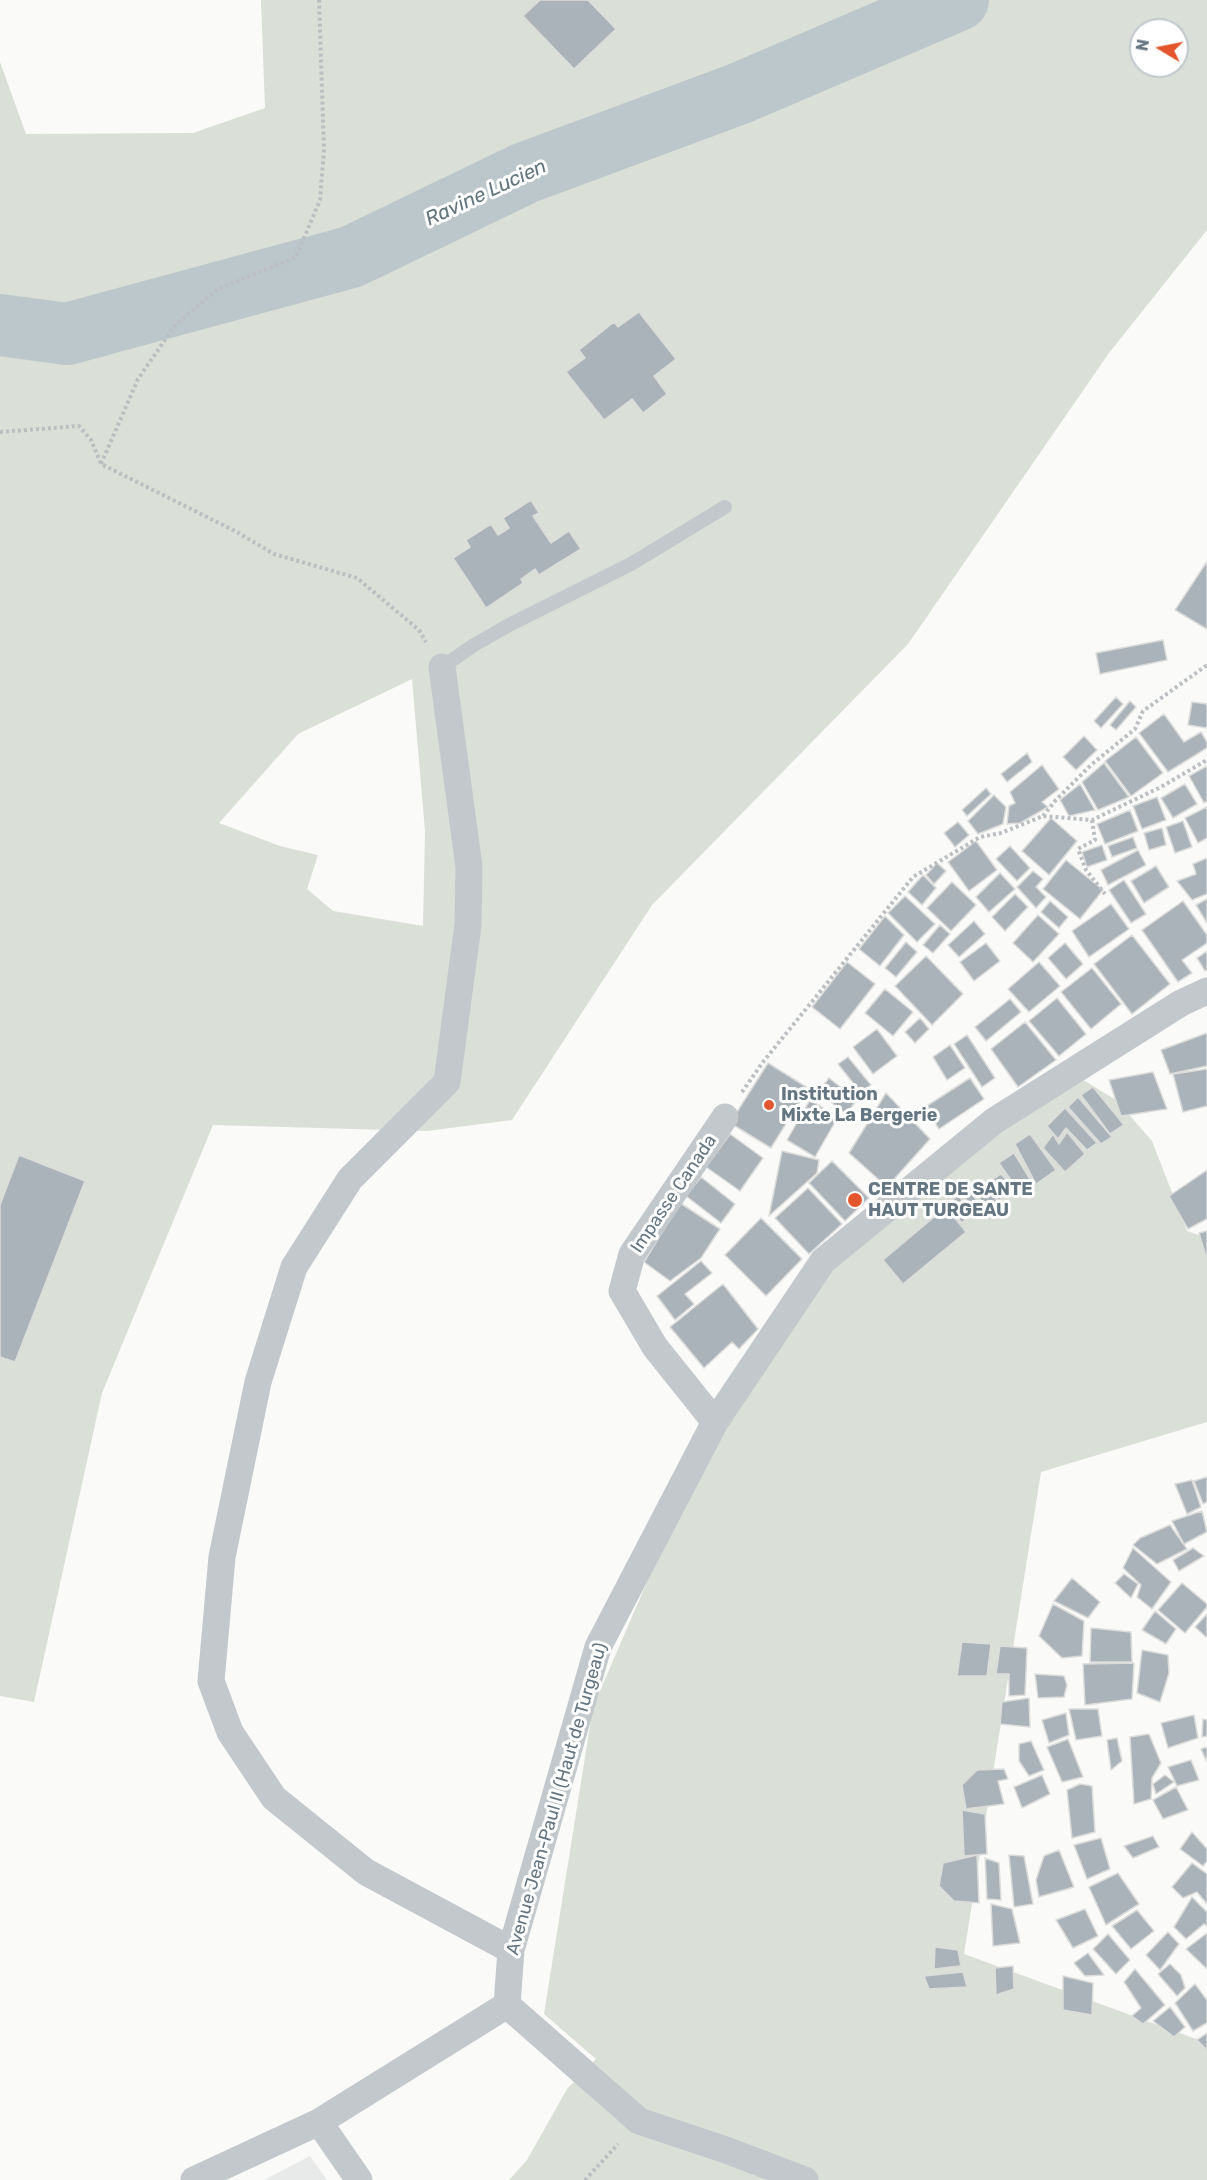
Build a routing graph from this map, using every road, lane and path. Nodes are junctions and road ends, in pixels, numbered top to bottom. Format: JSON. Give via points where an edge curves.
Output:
{"nodes":[{"id":1,"x":319,"y":0,"type":"edge"},
{"id":2,"x":0,"y":432,"type":"edge"},
{"id":3,"x":101,"y":464,"type":"junction"},
{"id":4,"x":725,"y":507,"type":"dead end"},
{"id":5,"x":1207,"y":665,"type":"edge"},
{"id":6,"x":442,"y":667,"type":"junction"},
{"id":7,"x":1207,"y":760,"type":"edge"},
{"id":8,"x":1043,"y":816,"type":"junction"},
{"id":9,"x":1092,"y":819,"type":"junction"},
{"id":10,"x":1105,"y":894,"type":"dead end"},
{"id":11,"x":1207,"y":992,"type":"edge"},
{"id":12,"x":725,"y":1117,"type":"joint"},
{"id":13,"x":715,"y":1422,"type":"junction"},
{"id":14,"x":512,"y":1950,"type":"junction"},
{"id":15,"x":507,"y":2005,"type":"junction"},
{"id":16,"x":639,"y":2121,"type":"junction"},
{"id":17,"x":319,"y":2122,"type":"junction"},
{"id":18,"x":794,"y":2178,"type":"edge"},
{"id":19,"x":194,"y":2180,"type":"edge"},
{"id":20,"x":359,"y":2180,"type":"edge"},
{"id":21,"x":585,"y":2180,"type":"edge"}],
"edges":[{"from":1,"to":3,"type":"path","via":[[324,150],[320,200],[296,257],[218,289],[176,324],[138,379]]},
{"from":2,"to":3,"type":"path","via":[[80,426]]},
{"from":3,"to":6,"type":"path","via":[[273,554],[357,578],[419,630]]},
{"from":4,"to":6,"type":"lane","via":[[631,564],[509,625]]},
{"from":5,"to":8,"type":"path","via":[[1143,711],[1135,729],[1091,765]]},
{"from":6,"to":14,"type":"street","via":[[469,867],[468,925],[447,1082],[350,1179],[294,1267],[258,1382],[222,1557],[211,1681],[230,1732],[274,1798],[366,1872]]},
{"from":7,"to":9,"type":"path","via":[[1161,787]]},
{"from":8,"to":9,"type":"path"},
{"from":8,"to":12,"type":"path","via":[[980,837],[913,877],[763,1062]]},
{"from":9,"to":10,"type":"path","via":[[1095,840],[1078,849],[1086,870]]},
{"from":11,"to":13,"type":"street","name":"Avenue Jean-Paul II (Haut de Turgeau)","via":[[1181,1003],[994,1121],[823,1261]]},
{"from":12,"to":13,"type":"street","name":"Impasse Canada","via":[[632,1254],[622,1291],[656,1347]]},
{"from":13,"to":14,"type":"street","name":"Avenue Jean-Paul II (Haut de Turgeau)","via":[[598,1647]]},
{"from":14,"to":15,"type":"street","name":"Avenue Jean-Paul II (Haut de Turgeau)"},
{"from":15,"to":16,"type":"street"},
{"from":15,"to":17,"type":"street"},
{"from":16,"to":18,"type":"street"},
{"from":16,"to":21,"type":"path"},
{"from":17,"to":19,"type":"street"},
{"from":17,"to":20,"type":"street"}]}
